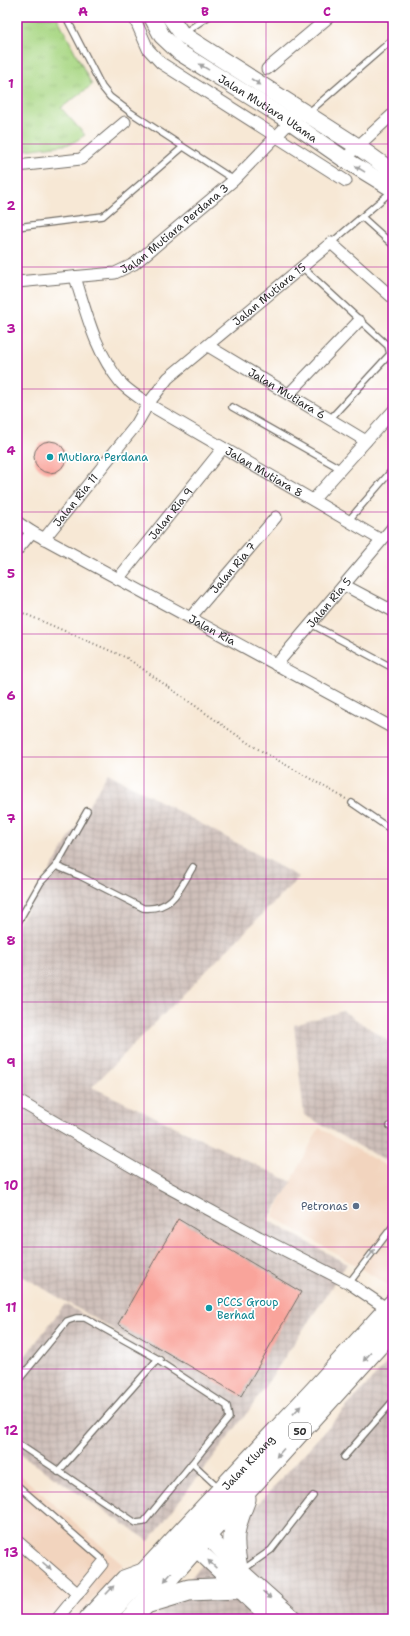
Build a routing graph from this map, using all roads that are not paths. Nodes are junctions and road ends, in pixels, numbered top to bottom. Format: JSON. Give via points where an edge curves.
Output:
{"nodes":[{"id":1,"x":66,"y":17,"type":"edge"},
{"id":2,"x":134,"y":17,"type":"edge"},
{"id":3,"x":152,"y":17,"type":"edge"},
{"id":4,"x":170,"y":17,"type":"edge"},
{"id":5,"x":208,"y":17,"type":"edge"},
{"id":6,"x":329,"y":17,"type":"edge"},
{"id":7,"x":182,"y":34,"type":"junction"},
{"id":8,"x":393,"y":39,"type":"edge"},
{"id":9,"x":268,"y":68,"type":"dead end"},
{"id":10,"x":393,"y":114,"type":"edge"},
{"id":11,"x":300,"y":116,"type":"junction"},
{"id":12,"x":125,"y":122,"type":"dead end"},
{"id":13,"x":277,"y":136,"type":"junction"},
{"id":14,"x":357,"y":146,"type":"junction"},
{"id":15,"x":183,"y":147,"type":"junction"},
{"id":16,"x":344,"y":159,"type":"junction"},
{"id":17,"x":17,"y":166,"type":"edge"},
{"id":18,"x":393,"y":172,"type":"edge"},
{"id":19,"x":234,"y":180,"type":"junction"},
{"id":20,"x":346,"y":181,"type":"dead end"},
{"id":21,"x":393,"y":190,"type":"edge"},
{"id":22,"x":362,"y":217,"type":"junction"},
{"id":23,"x":17,"y":227,"type":"edge"},
{"id":24,"x":331,"y":243,"type":"junction"},
{"id":25,"x":393,"y":245,"type":"edge"},
{"id":26,"x":302,"y":268,"type":"junction"},
{"id":27,"x":75,"y":277,"type":"junction"},
{"id":28,"x":17,"y":282,"type":"edge"},
{"id":29,"x":393,"y":298,"type":"edge"},
{"id":30,"x":359,"y":321,"type":"junction"},
{"id":31,"x":208,"y":346,"type":"junction"},
{"id":32,"x":289,"y":394,"type":"junction"},
{"id":33,"x":148,"y":404,"type":"junction"},
{"id":34,"x":232,"y":407,"type":"dead end"},
{"id":35,"x":393,"y":411,"type":"edge"},
{"id":36,"x":330,"y":420,"type":"junction"},
{"id":37,"x":366,"y":441,"type":"junction"},
{"id":38,"x":223,"y":448,"type":"junction"},
{"id":39,"x":341,"y":469,"type":"junction"},
{"id":40,"x":393,"y":470,"type":"edge"},
{"id":41,"x":313,"y":500,"type":"junction"},
{"id":42,"x":276,"y":517,"type":"dead end"},
{"id":43,"x":348,"y":521,"type":"junction"},
{"id":44,"x":17,"y":522,"type":"edge"},
{"id":45,"x":393,"y":527,"type":"edge"},
{"id":46,"x":32,"y":532,"type":"junction"},
{"id":47,"x":44,"y":538,"type":"junction"},
{"id":48,"x":381,"y":540,"type":"junction"},
{"id":49,"x":17,"y":550,"type":"edge"},
{"id":50,"x":118,"y":579,"type":"junction"},
{"id":51,"x":344,"y":585,"type":"junction"},
{"id":52,"x":393,"y":611,"type":"edge"},
{"id":53,"x":190,"y":618,"type":"junction"},
{"id":54,"x":310,"y":624,"type":"junction"},
{"id":55,"x":276,"y":664,"type":"junction"},
{"id":56,"x":393,"y":668,"type":"edge"},
{"id":57,"x":393,"y":728,"type":"edge"},
{"id":58,"x":352,"y":803,"type":"road end"},
{"id":59,"x":87,"y":812,"type":"dead end"},
{"id":60,"x":393,"y":831,"type":"edge"},
{"id":61,"x":56,"y":866,"type":"junction"},
{"id":62,"x":193,"y":867,"type":"dead end"},
{"id":63,"x":17,"y":924,"type":"edge"},
{"id":64,"x":17,"y":1100,"type":"edge"},
{"id":65,"x":393,"y":1226,"type":"edge"},
{"id":66,"x":349,"y":1283,"type":"junction"},
{"id":67,"x":392,"y":1314,"type":"edge"},
{"id":68,"x":158,"y":1360,"type":"junction"},
{"id":69,"x":17,"y":1382,"type":"edge"},
{"id":70,"x":393,"y":1400,"type":"edge"},
{"id":71,"x":17,"y":1443,"type":"edge"},
{"id":72,"x":344,"y":1457,"type":"dead end"},
{"id":73,"x":192,"y":1463,"type":"junction"},
{"id":74,"x":58,"y":1472,"type":"junction"},
{"id":75,"x":17,"y":1485,"type":"edge"},
{"id":76,"x":251,"y":1486,"type":"junction"},
{"id":77,"x":222,"y":1490,"type":"junction"},
{"id":78,"x":313,"y":1496,"type":"dead end"},
{"id":79,"x":194,"y":1534,"type":"junction"},
{"id":80,"x":17,"y":1541,"type":"edge"},
{"id":81,"x":102,"y":1564,"type":"joint"},
{"id":82,"x":150,"y":1567,"type":"junction"},
{"id":83,"x":239,"y":1576,"type":"junction"},
{"id":84,"x":78,"y":1594,"type":"junction"},
{"id":85,"x":146,"y":1603,"type":"junction"},
{"id":86,"x":57,"y":1619,"type":"edge"},
{"id":87,"x":83,"y":1619,"type":"edge"},
{"id":88,"x":102,"y":1619,"type":"edge"},
{"id":89,"x":131,"y":1619,"type":"edge"},
{"id":90,"x":271,"y":1619,"type":"edge"},
{"id":91,"x":294,"y":1619,"type":"edge"}],
"edges":[{"from":1,"to":15,"type":"lane","via":[[102,87],[110,97]]},
{"from":2,"to":13,"type":"street","via":[[148,49],[161,63]]},
{"from":11,"to":3,"type":"street","name":"Jalan Mutiara Utama","one_way":true,"via":[[173,47],[162,36]]},
{"from":4,"to":7,"type":"street","name":"Jalan Mutiara Utama"},
{"from":5,"to":7,"type":"lane"},
{"from":6,"to":9,"type":"street"},
{"from":7,"to":11,"type":"street","name":"Jalan Mutiara Utama","one_way":true},
{"from":8,"to":11,"type":"lane"},
{"from":10,"to":14,"type":"street"},
{"from":11,"to":13,"type":"street","name":"Jalan Mutiara Perdana 3"},
{"from":11,"to":14,"type":"street","name":"Jalan Mutiara Utama"},
{"from":11,"to":16,"type":"street","name":"Jalan Mutiara Utama"},
{"from":12,"to":17,"type":"street","via":[[81,159]]},
{"from":13,"to":19,"type":"street","name":"Jalan Mutiara Perdana 3"},
{"from":13,"to":20,"type":"street"},
{"from":14,"to":16,"type":"street"},
{"from":14,"to":18,"type":"street","name":"Jalan Mutiara Utama"},
{"from":15,"to":19,"type":"lane"},
{"from":15,"to":23,"type":"lane","via":[[103,216]]},
{"from":21,"to":16,"type":"street","name":"Jalan Mutiara Utama","one_way":true},
{"from":19,"to":27,"type":"street","name":"Jalan Mutiara Perdana 3","via":[[134,264],[115,273]]},
{"from":21,"to":22,"type":"lane"},
{"from":22,"to":24,"type":"lane"},
{"from":22,"to":25,"type":"lane"},
{"from":24,"to":26,"type":"street","name":"Jalan Mutiara 15"},
{"from":24,"to":29,"type":"street"},
{"from":26,"to":30,"type":"lane"},
{"from":26,"to":31,"type":"street","name":"Jalan Mutiara 15"},
{"from":27,"to":28,"type":"street","name":"Jalan Mutiara Perdana 3"},
{"from":27,"to":33,"type":"street","name":"Jalan Mutiara 8","via":[[92,335],[104,358],[122,384]]},
{"from":30,"to":32,"type":"street"},
{"from":30,"to":36,"type":"lane","via":[[388,346],[390,354]]},
{"from":31,"to":32,"type":"street","name":"Jalan Mutiara 6"},
{"from":31,"to":33,"type":"street","name":"Jalan Mutiara 15","via":[[168,378]]},
{"from":32,"to":36,"type":"street","name":"Jalan Mutiara 6"},
{"from":33,"to":38,"type":"street","name":"Jalan Mutiara 8"},
{"from":33,"to":47,"type":"street","name":"Jalan Ria 11","via":[[136,425]]},
{"from":34,"to":39,"type":"lane"},
{"from":35,"to":37,"type":"street"},
{"from":36,"to":37,"type":"street","name":"Jalan Mutiara 6"},
{"from":37,"to":39,"type":"street"},
{"from":38,"to":41,"type":"street","name":"Jalan Mutiara 8"},
{"from":38,"to":50,"type":"street","name":"Jalan Ria 9"},
{"from":39,"to":41,"type":"street"},
{"from":40,"to":43,"type":"lane"},
{"from":41,"to":43,"type":"street","name":"Jalan Mutiara 8"},
{"from":42,"to":53,"type":"street","name":"Jalan Ria 7"},
{"from":43,"to":48,"type":"street","name":"Jalan Mutiara 8"},
{"from":44,"to":46,"type":"street","name":"Jalan Ria"},
{"from":45,"to":48,"type":"street","name":"Jalan Ria 5"},
{"from":46,"to":47,"type":"street","name":"Jalan Ria"},
{"from":46,"to":49,"type":"street"},
{"from":47,"to":50,"type":"street","name":"Jalan Ria"},
{"from":48,"to":51,"type":"street","name":"Jalan Ria 5"},
{"from":50,"to":53,"type":"street","name":"Jalan Ria"},
{"from":51,"to":52,"type":"street"},
{"from":51,"to":54,"type":"street","name":"Jalan Ria 5"},
{"from":53,"to":55,"type":"street","name":"Jalan Ria"},
{"from":54,"to":55,"type":"street","name":"Jalan Ria 5"},
{"from":54,"to":56,"type":"lane"},
{"from":55,"to":57,"type":"street","name":"Jalan Ria"},
{"from":58,"to":60,"type":"lane"},
{"from":59,"to":61,"type":"lane"},
{"from":61,"to":62,"type":"lane","via":[[143,908],[153,909],[172,900]]},
{"from":61,"to":63,"type":"lane","via":[[41,882]]},
{"from":64,"to":66,"type":"street","via":[[160,1183]]},
{"from":66,"to":65,"type":"lane","one_way":true},
{"from":66,"to":67,"type":"street"},
{"from":67,"to":76,"type":"highway","name":"Jalan Kluang","number":"50","one_way":true},
{"from":77,"to":67,"type":"highway","name":"Jalan Kluang","number":"50","one_way":true},
{"from":68,"to":69,"type":"lane","via":[[85,1318],[76,1318],[67,1321]]},
{"from":68,"to":73,"type":"lane","via":[[227,1406],[229,1418]]},
{"from":68,"to":74,"type":"lane"},
{"from":70,"to":72,"type":"lane"},
{"from":71,"to":74,"type":"lane"},
{"from":73,"to":74,"type":"lane","via":[[144,1522],[139,1524]]},
{"from":73,"to":77,"type":"lane"},
{"from":75,"to":81,"type":"lane","via":[[101,1558]]},
{"from":76,"to":79,"type":"highway","name":"Jalan Kluang","number":"50"},
{"from":76,"to":83,"type":"highway","via":[[234,1526],[233,1550]]},
{"from":77,"to":79,"type":"highway","name":"Jalan Kluang","number":"50"},
{"from":78,"to":83,"type":"lane","via":[[271,1550]]},
{"from":79,"to":82,"type":"highway","name":"Jalan Kluang","number":"50"},
{"from":79,"to":83,"type":"street"},
{"from":79,"to":85,"type":"highway","name":"Jalan Kluang","number":"50","one_way":true},
{"from":80,"to":84,"type":"street","one_way":true},
{"from":81,"to":84,"type":"street"},
{"from":87,"to":82,"type":"street","one_way":true,"via":[[123,1576]]},
{"from":82,"to":88,"type":"highway","name":"Jalan Kluang","number":"50"},
{"from":83,"to":85,"type":"highway"},
{"from":83,"to":90,"type":"street"},
{"from":83,"to":91,"type":"street","one_way":true},
{"from":84,"to":86,"type":"street"},
{"from":85,"to":89,"type":"highway","name":"Jalan Kluang","number":"50"}]}
